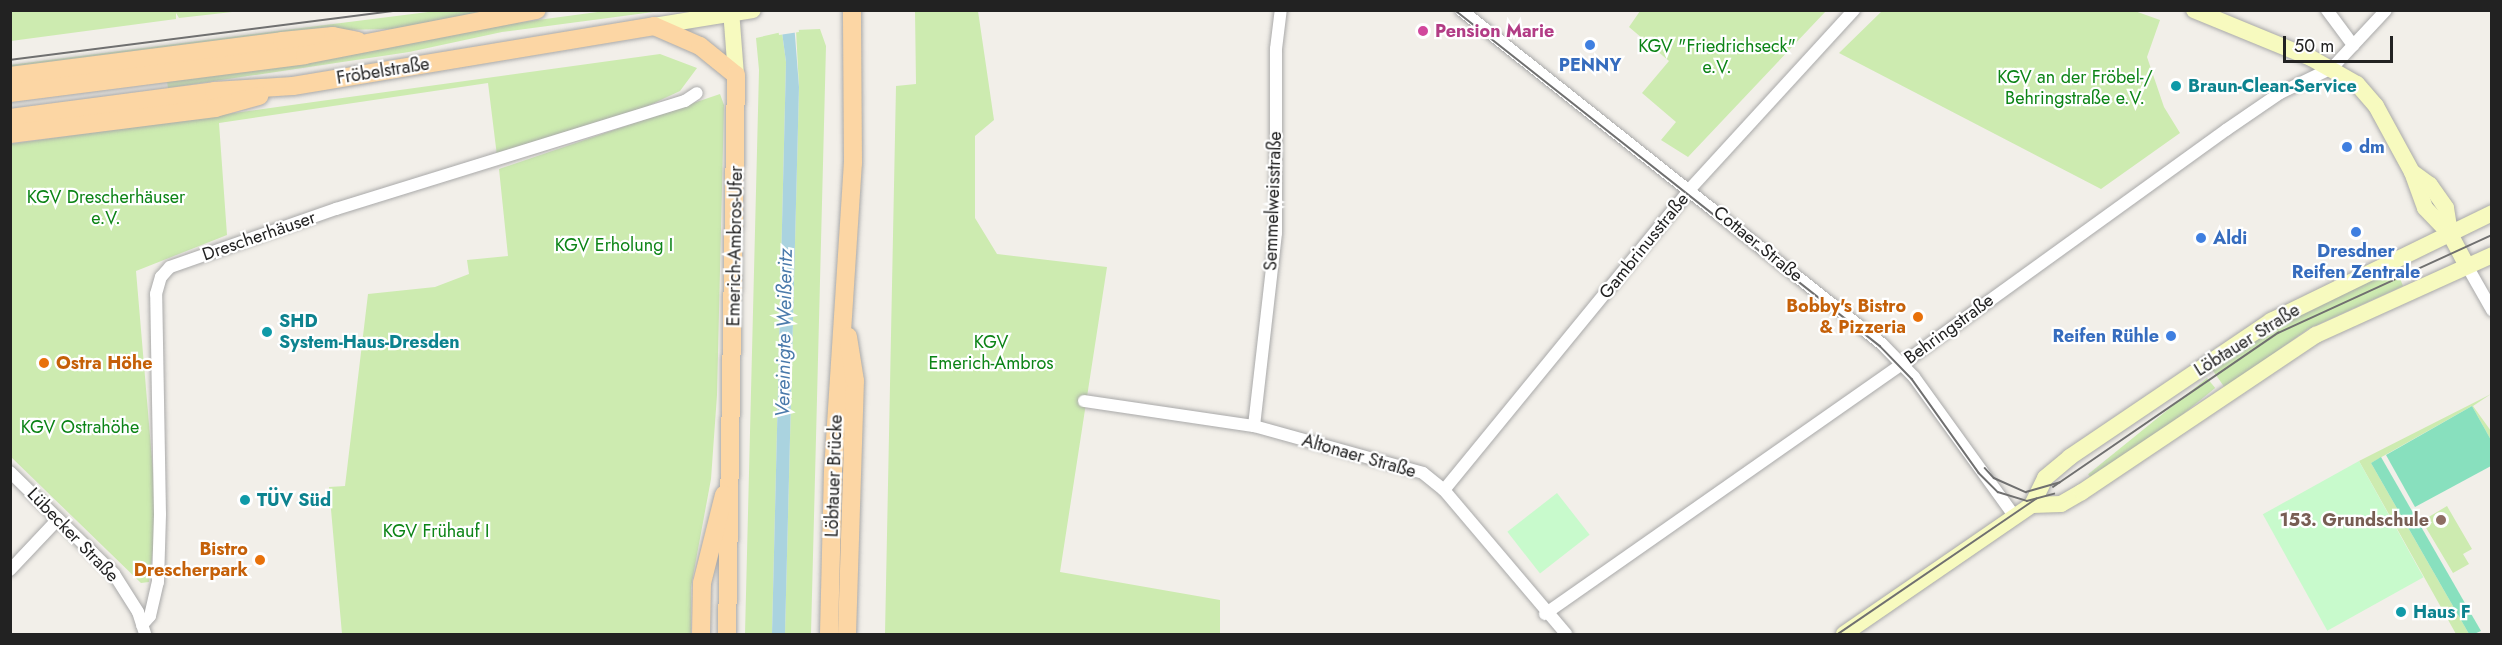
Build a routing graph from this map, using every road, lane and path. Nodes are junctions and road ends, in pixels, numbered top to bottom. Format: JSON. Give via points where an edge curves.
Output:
{"nodes":[{"id":1,"x":537,"y":10,"type":"edge"},
{"id":2,"x":852,"y":10,"type":"edge"},
{"id":3,"x":1281,"y":10,"type":"edge"},
{"id":4,"x":1461,"y":10,"type":"edge"},
{"id":5,"x":1854,"y":10,"type":"edge"},
{"id":6,"x":2194,"y":10,"type":"edge"},
{"id":7,"x":2327,"y":10,"type":"edge"},
{"id":8,"x":2386,"y":10,"type":"edge"},
{"id":9,"x":751,"y":11,"type":"edge"},
{"id":10,"x":731,"y":12,"type":"edge"},
{"id":11,"x":654,"y":26,"type":"junction"},
{"id":12,"x":369,"y":42,"type":"junction"},
{"id":13,"x":2353,"y":45,"type":"junction"},
{"id":14,"x":2332,"y":68,"type":"junction"},
{"id":15,"x":736,"y":75,"type":"junction"},
{"id":16,"x":10,"y":76,"type":"edge"},
{"id":17,"x":292,"y":86,"type":"junction"},
{"id":18,"x":10,"y":93,"type":"edge"},
{"id":19,"x":697,"y":93,"type":"dead end"},
{"id":20,"x":10,"y":118,"type":"edge"},
{"id":21,"x":10,"y":134,"type":"edge"},
{"id":22,"x":1690,"y":189,"type":"junction"},
{"id":23,"x":2492,"y":213,"type":"edge"},
{"id":24,"x":2450,"y":234,"type":"junction"},
{"id":25,"x":2492,"y":255,"type":"edge"},
{"id":26,"x":2467,"y":266,"type":"junction"},
{"id":27,"x":2492,"y":310,"type":"edge"},
{"id":28,"x":843,"y":318,"type":"junction"},
{"id":29,"x":1903,"y":363,"type":"junction"},
{"id":30,"x":1084,"y":401,"type":"dead end"},
{"id":31,"x":1254,"y":426,"type":"junction"},
{"id":32,"x":10,"y":472,"type":"edge"},
{"id":33,"x":729,"y":483,"type":"junction"},
{"id":34,"x":1444,"y":490,"type":"junction"},
{"id":35,"x":2032,"y":506,"type":"junction"},
{"id":36,"x":2015,"y":516,"type":"junction"},
{"id":37,"x":58,"y":519,"type":"junction"},
{"id":38,"x":10,"y":570,"type":"edge"},
{"id":39,"x":1545,"y":614,"type":"junction"},
{"id":40,"x":144,"y":630,"type":"edge"},
{"id":41,"x":701,"y":634,"type":"edge"},
{"id":42,"x":727,"y":634,"type":"edge"},
{"id":43,"x":829,"y":634,"type":"edge"},
{"id":44,"x":847,"y":634,"type":"edge"},
{"id":45,"x":1566,"y":634,"type":"edge"},
{"id":46,"x":1844,"y":634,"type":"edge"}],
"edges":[{"from":1,"to":12,"type":"main road","name":"Fröbelstraße"},
{"from":2,"to":28,"type":"main road","via":[[853,163]]},
{"from":3,"to":31,"type":"street","name":"Semmelweisstraße","via":[[1276,49],[1276,233]]},
{"from":4,"to":22,"type":"street","name":"Cottaer Straße"},
{"from":5,"to":22,"type":"street","name":"Gambrinusstraße"},
{"from":6,"to":14,"type":"main road"},
{"from":7,"to":13,"type":"street"},
{"from":8,"to":13,"type":"street","name":"Behringstraße"},
{"from":9,"to":10,"type":"main road","name":"Fröbelstraße"},
{"from":10,"to":11,"type":"main road","name":"Fröbelstraße"},
{"from":10,"to":15,"type":"main road","name":"Emerich-Ambros-Ufer"},
{"from":11,"to":15,"type":"main road","via":[[700,46]]},
{"from":11,"to":17,"type":"main road","name":"Fröbelstraße"},
{"from":12,"to":16,"type":"main road","via":[[333,36]]},
{"from":12,"to":18,"type":"main road","name":"Fröbelstraße","via":[[305,55]]},
{"from":13,"to":14,"type":"street","name":"Behringstraße"},
{"from":14,"to":24,"type":"main road","via":[[2357,84],[2376,106],[2412,171],[2430,185],[2446,208]]},
{"from":14,"to":29,"type":"street","name":"Behringstraße","via":[[2299,82],[2235,124]]},
{"from":15,"to":33,"type":"main road","name":"Emerich-Ambros-Ufer"},
{"from":17,"to":20,"type":"main road","name":"Fröbelstraße","via":[[214,91]]},
{"from":17,"to":21,"type":"main road","via":[[215,108]]},
{"from":19,"to":40,"type":"street","name":"Drescherhäuser","via":[[675,105],[336,209],[170,267],[161,277],[156,294],[158,582]]},
{"from":22,"to":29,"type":"street","name":"Cottaer Straße"},
{"from":22,"to":34,"type":"street","name":"Gambrinusstraße"},
{"from":23,"to":24,"type":"main road","name":"Löbtauer Straße"},
{"from":24,"to":26,"type":"main road"},
{"from":24,"to":35,"type":"main road","name":"Löbtauer Straße","via":[[2271,321],[2053,470]]},
{"from":25,"to":26,"type":"main road","name":"Löbtauer Straße"},
{"from":26,"to":27,"type":"street"},
{"from":26,"to":35,"type":"main road","name":"Löbtauer Straße","via":[[2316,334],[2082,492],[2061,504]]},
{"from":28,"to":43,"type":"main road","name":"Löbtauer Brücke","via":[[833,471]]},
{"from":28,"to":44,"type":"main road","via":[[855,381]]},
{"from":29,"to":36,"type":"street","name":"Cottaer Straße"},
{"from":29,"to":39,"type":"street","name":"Behringstraße"},
{"from":30,"to":31,"type":"street","name":"Altonaer Straße"},
{"from":31,"to":34,"type":"street","name":"Altonaer Straße","via":[[1423,473]]},
{"from":32,"to":37,"type":"street","name":"Lübecker Straße"},
{"from":33,"to":41,"type":"main road","via":[[705,565]]},
{"from":33,"to":42,"type":"main road"},
{"from":34,"to":39,"type":"street","name":"Altonaer Straße"},
{"from":35,"to":36,"type":"main road","name":"Löbtauer Straße"},
{"from":36,"to":46,"type":"main road","name":"Löbtauer Straße"},
{"from":37,"to":38,"type":"street"},
{"from":37,"to":40,"type":"street","name":"Lübecker Straße","via":[[114,574]]},
{"from":39,"to":45,"type":"street","name":"Altonaer Straße"}]}
